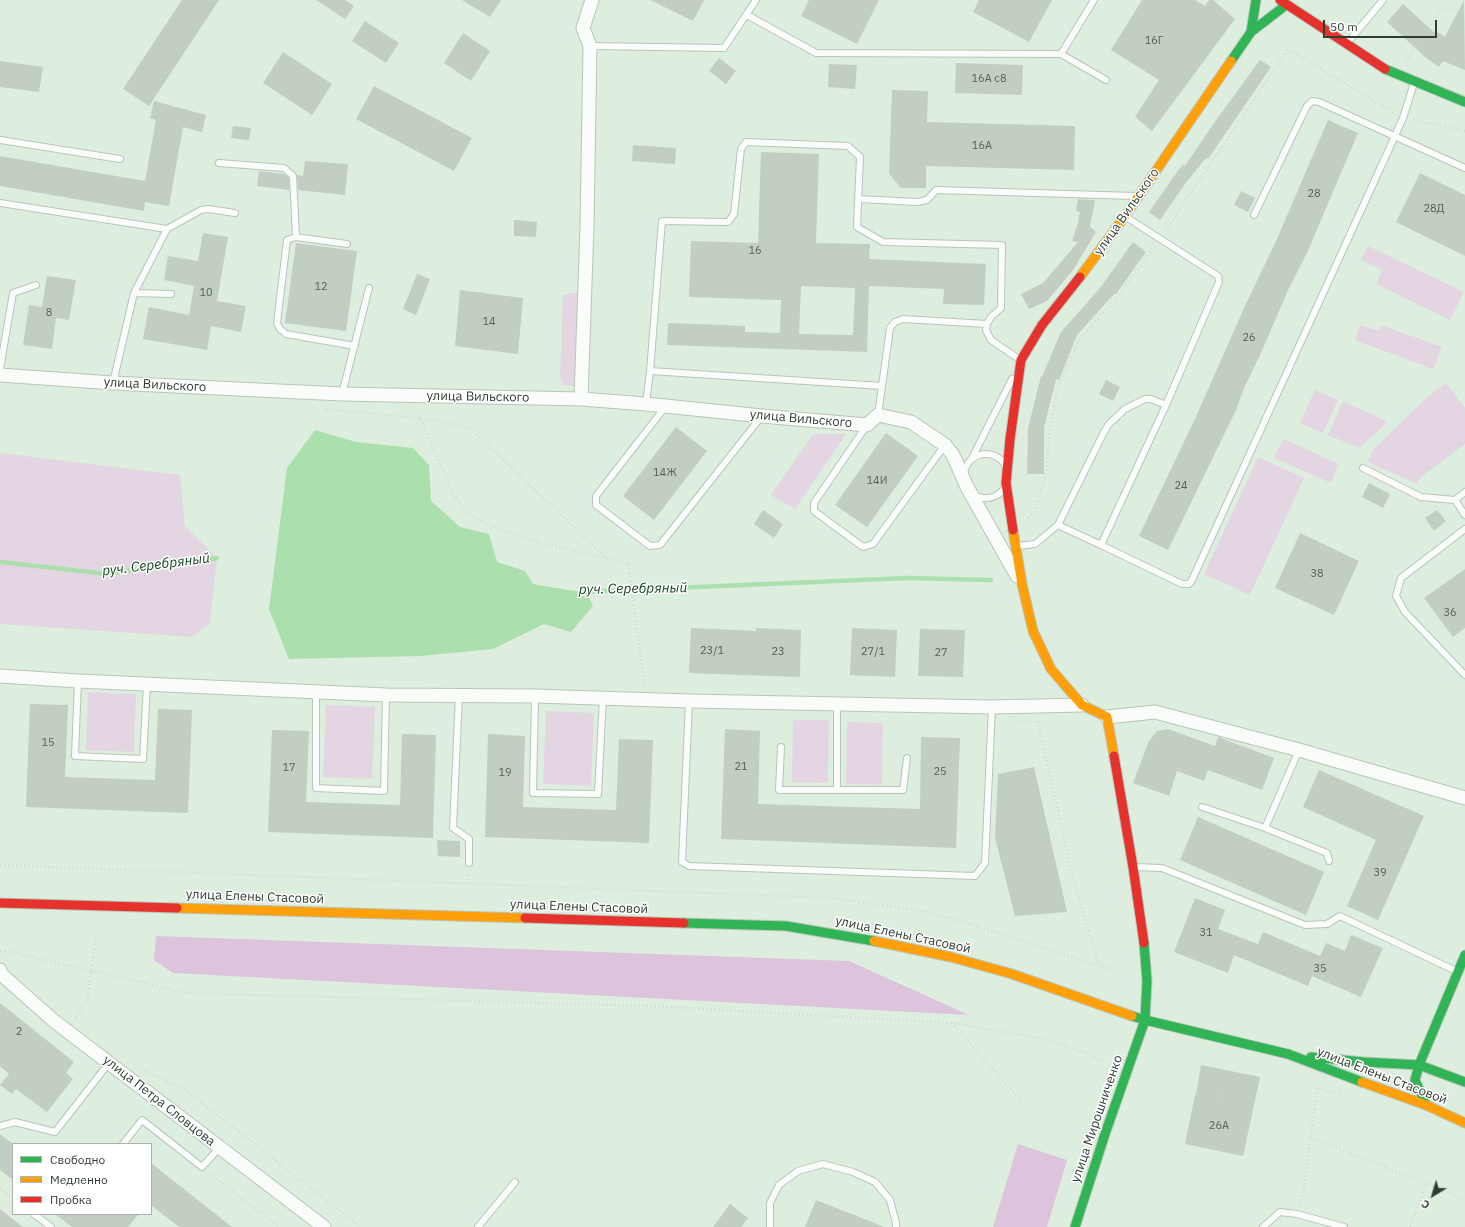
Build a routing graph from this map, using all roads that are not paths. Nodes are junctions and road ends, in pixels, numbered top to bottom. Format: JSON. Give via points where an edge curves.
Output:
{"nodes":[{"id":1,"x":592,"y":0,"type":"edge"},
{"id":2,"x":756,"y":0,"type":"edge"},
{"id":3,"x":1094,"y":0,"type":"edge"},
{"id":4,"x":1256,"y":0,"type":"edge"},
{"id":5,"x":1383,"y":0,"type":"edge"},
{"id":6,"x":1285,"y":2,"type":"edge"},
{"id":7,"x":747,"y":15,"type":"junction"},
{"id":8,"x":1251,"y":32,"type":"junction"},
{"id":9,"x":1346,"y":45,"type":"junction"},
{"id":10,"x":590,"y":46,"type":"junction"},
{"id":11,"x":1061,"y":54,"type":"junction"},
{"id":12,"x":1106,"y":80,"type":"dead end"},
{"id":13,"x":1414,"y":82,"type":"junction"},
{"id":14,"x":1465,"y":102,"type":"edge"},
{"id":15,"x":1395,"y":136,"type":"junction"},
{"id":16,"x":0,"y":140,"type":"edge"},
{"id":17,"x":120,"y":159,"type":"dead end"},
{"id":18,"x":219,"y":163,"type":"dead end"},
{"id":19,"x":1465,"y":168,"type":"edge"},
{"id":20,"x":1138,"y":197,"type":"junction"},
{"id":21,"x":859,"y":199,"type":"junction"},
{"id":22,"x":0,"y":203,"type":"edge"},
{"id":23,"x":236,"y":214,"type":"dead end"},
{"id":24,"x":1254,"y":215,"type":"dead end"},
{"id":25,"x":1125,"y":216,"type":"junction"},
{"id":26,"x":167,"y":228,"type":"junction"},
{"id":27,"x":296,"y":237,"type":"junction"},
{"id":28,"x":347,"y":244,"type":"dead end"},
{"id":29,"x":36,"y":285,"type":"dead end"},
{"id":30,"x":369,"y":288,"type":"dead end"},
{"id":31,"x":134,"y":293,"type":"junction"},
{"id":32,"x":171,"y":294,"type":"dead end"},
{"id":33,"x":987,"y":324,"type":"junction"},
{"id":34,"x":355,"y":346,"type":"junction"},
{"id":35,"x":1021,"y":360,"type":"junction"},
{"id":36,"x":0,"y":369,"type":"edge"},
{"id":37,"x":650,"y":371,"type":"junction"},
{"id":38,"x":0,"y":375,"type":"edge"},
{"id":39,"x":113,"y":383,"type":"junction"},
{"id":40,"x":882,"y":386,"type":"junction"},
{"id":41,"x":342,"y":394,"type":"junction"},
{"id":42,"x":581,"y":400,"type":"junction"},
{"id":43,"x":646,"y":404,"type":"junction"},
{"id":44,"x":1166,"y":405,"type":"junction"},
{"id":45,"x":666,"y":406,"type":"junction"},
{"id":46,"x":878,"y":415,"type":"junction"},
{"id":47,"x":762,"y":416,"type":"junction"},
{"id":48,"x":867,"y":425,"type":"junction"},
{"id":49,"x":945,"y":445,"type":"junction"},
{"id":50,"x":971,"y":460,"type":"junction"},
{"id":51,"x":1363,"y":468,"type":"dead end"},
{"id":52,"x":1007,"y":477,"type":"junction"},
{"id":53,"x":967,"y":487,"type":"junction"},
{"id":54,"x":1465,"y":492,"type":"edge"},
{"id":55,"x":1455,"y":500,"type":"junction"},
{"id":56,"x":1465,"y":515,"type":"edge"},
{"id":57,"x":1058,"y":525,"type":"junction"},
{"id":58,"x":1465,"y":529,"type":"edge"},
{"id":59,"x":1102,"y":545,"type":"junction"},
{"id":60,"x":1016,"y":546,"type":"junction"},
{"id":61,"x":1022,"y":584,"type":"junction"},
{"id":62,"x":1465,"y":675,"type":"edge"},
{"id":63,"x":0,"y":676,"type":"edge"},
{"id":64,"x":78,"y":681,"type":"junction"},
{"id":65,"x":147,"y":684,"type":"junction"},
{"id":66,"x":316,"y":692,"type":"junction"},
{"id":67,"x":386,"y":694,"type":"junction"},
{"id":68,"x":459,"y":695,"type":"junction"},
{"id":69,"x":535,"y":696,"type":"junction"},
{"id":70,"x":602,"y":698,"type":"junction"},
{"id":71,"x":689,"y":701,"type":"junction"},
{"id":72,"x":837,"y":704,"type":"junction"},
{"id":73,"x":1082,"y":705,"type":"junction"},
{"id":74,"x":992,"y":707,"type":"junction"},
{"id":75,"x":1107,"y":717,"type":"junction"},
{"id":76,"x":780,"y":747,"type":"dead end"},
{"id":77,"x":1299,"y":750,"type":"junction"},
{"id":78,"x":907,"y":758,"type":"dead end"},
{"id":79,"x":837,"y":790,"type":"junction"},
{"id":80,"x":1465,"y":798,"type":"edge"},
{"id":81,"x":1202,"y":807,"type":"dead end"},
{"id":82,"x":1265,"y":828,"type":"junction"},
{"id":83,"x":1329,"y":861,"type":"dead end"},
{"id":84,"x":469,"y":863,"type":"dead end"},
{"id":85,"x":1133,"y":867,"type":"junction"},
{"id":86,"x":0,"y":903,"type":"edge"},
{"id":87,"x":1465,"y":955,"type":"edge"},
{"id":88,"x":0,"y":972,"type":"edge"},
{"id":89,"x":1457,"y":972,"type":"junction"},
{"id":90,"x":1145,"y":1020,"type":"junction"},
{"id":91,"x":1288,"y":1054,"type":"junction"},
{"id":92,"x":109,"y":1063,"type":"junction"},
{"id":93,"x":1420,"y":1064,"type":"junction"},
{"id":94,"x":1465,"y":1082,"type":"edge"},
{"id":95,"x":1426,"y":1105,"type":"junction"},
{"id":96,"x":1465,"y":1122,"type":"edge"},
{"id":97,"x":0,"y":1126,"type":"edge"},
{"id":98,"x":124,"y":1143,"type":"edge"},
{"id":99,"x":219,"y":1148,"type":"junction"},
{"id":100,"x":515,"y":1182,"type":"dead end"},
{"id":101,"x":35,"y":1215,"type":"edge"},
{"id":102,"x":51,"y":1227,"type":"edge"},
{"id":103,"x":324,"y":1227,"type":"edge"},
{"id":104,"x":478,"y":1227,"type":"edge"},
{"id":105,"x":770,"y":1227,"type":"edge"},
{"id":106,"x":896,"y":1227,"type":"edge"},
{"id":107,"x":1075,"y":1227,"type":"edge"},
{"id":108,"x":1263,"y":1227,"type":"edge"},
{"id":109,"x":1344,"y":1227,"type":"edge"}],
"edges":[{"from":1,"to":10,"type":"street","via":[[583,28]]},
{"from":2,"to":7,"type":"lane"},
{"from":3,"to":11,"type":"lane"},
{"from":4,"to":8,"type":"main road"},
{"from":5,"to":9,"type":"lane"},
{"from":6,"to":8,"type":"main road","name":"улица Вильского"},
{"from":6,"to":9,"type":"main road"},
{"from":7,"to":10,"type":"lane","via":[[724,48]]},
{"from":7,"to":11,"type":"lane","via":[[816,53]]},
{"from":8,"to":20,"type":"main road","name":"улица Вильского"},
{"from":9,"to":13,"type":"main road","via":[[1381,67]]},
{"from":10,"to":42,"type":"street"},
{"from":11,"to":12,"type":"lane"},
{"from":13,"to":14,"type":"main road"},
{"from":13,"to":15,"type":"lane"},
{"from":15,"to":19,"type":"lane"},
{"from":15,"to":24,"type":"lane","via":[[1312,101]]},
{"from":15,"to":59,"type":"lane","via":[[1192,580],[1189,584],[1182,584]]},
{"from":16,"to":17,"type":"lane"},
{"from":18,"to":27,"type":"lane","via":[[284,168],[293,176]]},
{"from":20,"to":21,"type":"lane","via":[[936,190],[927,200],[917,202]]},
{"from":20,"to":25,"type":"main road","name":"улица Вильского"},
{"from":21,"to":33,"type":"lane","via":[[857,227],[883,242],[1002,245],[1001,308]]},
{"from":21,"to":37,"type":"lane","via":[[860,157],[848,146],[746,142],[741,149],[734,214],[728,222],[662,221]]},
{"from":22,"to":26,"type":"lane"},
{"from":23,"to":26,"type":"lane","via":[[202,210]]},
{"from":25,"to":35,"type":"main road","name":"улица Вильского","via":[[1042,325]]},
{"from":25,"to":44,"type":"lane","via":[[1218,276],[1219,282]]},
{"from":26,"to":31,"type":"lane"},
{"from":27,"to":28,"type":"lane"},
{"from":27,"to":34,"type":"lane","via":[[287,240],[277,323],[280,329],[286,334]]},
{"from":29,"to":36,"type":"lane","via":[[13,293]]},
{"from":30,"to":34,"type":"lane"},
{"from":31,"to":32,"type":"lane"},
{"from":31,"to":39,"type":"lane"},
{"from":33,"to":35,"type":"lane","via":[[986,330],[991,340]]},
{"from":33,"to":40,"type":"lane","via":[[903,319],[895,322],[890,328]]},
{"from":34,"to":41,"type":"lane"},
{"from":35,"to":50,"type":"lane"},
{"from":35,"to":52,"type":"main road","name":"улица Вильского"},
{"from":37,"to":40,"type":"lane"},
{"from":37,"to":43,"type":"lane"},
{"from":38,"to":39,"type":"street","name":"улица Вильского"},
{"from":39,"to":41,"type":"street","name":"улица Вильского"},
{"from":40,"to":46,"type":"lane"},
{"from":41,"to":42,"type":"street","name":"улица Вильского"},
{"from":42,"to":43,"type":"street","name":"улица Вильского"},
{"from":43,"to":45,"type":"street","name":"улица Вильского"},
{"from":44,"to":57,"type":"lane","via":[[1144,399],[1125,409],[1106,427]]},
{"from":44,"to":59,"type":"lane"},
{"from":45,"to":47,"type":"street","name":"улица Вильского"},
{"from":45,"to":47,"type":"lane","via":[[596,496],[596,505],[650,546],[660,545]]},
{"from":46,"to":48,"type":"street","name":"улица Вильского"},
{"from":46,"to":49,"type":"street","via":[[911,422]]},
{"from":47,"to":48,"type":"street","name":"улица Вильского"},
{"from":48,"to":49,"type":"lane","via":[[814,503],[814,511],[863,547],[873,544]]},
{"from":49,"to":53,"type":"street","via":[[953,455]]},
{"from":50,"to":52,"type":"lane","via":[[983,454],[996,456],[1005,466]]},
{"from":50,"to":53,"type":"lane","via":[[964,473]]},
{"from":51,"to":55,"type":"lane","via":[[1422,497]]},
{"from":52,"to":53,"type":"lane","via":[[999,493],[988,498],[976,495]]},
{"from":52,"to":60,"type":"main road","name":"улица Вильского"},
{"from":53,"to":61,"type":"street"},
{"from":54,"to":55,"type":"lane"},
{"from":55,"to":56,"type":"lane"},
{"from":57,"to":59,"type":"lane"},
{"from":57,"to":60,"type":"lane","via":[[1035,544]]},
{"from":58,"to":62,"type":"lane","via":[[1401,578],[1396,596],[1406,612]]},
{"from":60,"to":61,"type":"main road","name":"улица Вильского"},
{"from":61,"to":73,"type":"main road","name":"улица Вильского","via":[[1033,631],[1051,669]]},
{"from":63,"to":64,"type":"street"},
{"from":64,"to":65,"type":"street"},
{"from":64,"to":65,"type":"lane","via":[[75,756],[143,760]]},
{"from":65,"to":66,"type":"street"},
{"from":66,"to":67,"type":"street"},
{"from":66,"to":67,"type":"lane","via":[[316,788],[384,791]]},
{"from":67,"to":68,"type":"street"},
{"from":68,"to":69,"type":"street"},
{"from":68,"to":84,"type":"lane","via":[[453,828],[469,839]]},
{"from":69,"to":70,"type":"street"},
{"from":69,"to":70,"type":"lane","via":[[533,793],[598,794]]},
{"from":70,"to":71,"type":"street"},
{"from":71,"to":72,"type":"street"},
{"from":71,"to":74,"type":"lane","via":[[682,862],[689,866],[975,876],[985,863]]},
{"from":72,"to":74,"type":"street"},
{"from":72,"to":79,"type":"lane"},
{"from":73,"to":74,"type":"street"},
{"from":73,"to":75,"type":"main road"},
{"from":75,"to":77,"type":"street","via":[[1155,712]]},
{"from":75,"to":85,"type":"main road"},
{"from":76,"to":79,"type":"lane","via":[[779,790]]},
{"from":77,"to":80,"type":"street"},
{"from":77,"to":82,"type":"lane"},
{"from":78,"to":79,"type":"lane","via":[[903,790]]},
{"from":81,"to":82,"type":"lane"},
{"from":82,"to":83,"type":"lane","via":[[1327,853]]},
{"from":85,"to":89,"type":"lane","via":[[1162,868],[1305,925],[1327,924],[1340,916]]},
{"from":85,"to":90,"type":"main road","via":[[1147,980]]},
{"from":86,"to":90,"type":"main road","name":"улица Елены Стасовой","via":[[786,926],[951,957],[1012,974]]},
{"from":87,"to":89,"type":"main road"},
{"from":88,"to":92,"type":"street","name":"улица Петра Словцова","via":[[54,1021]]},
{"from":89,"to":93,"type":"main road"},
{"from":90,"to":91,"type":"main road","name":"улица Елены Стасовой"},
{"from":90,"to":107,"type":"main road","name":"улица Мирошниченко"},
{"from":91,"to":93,"type":"main road","name":"улица Елены Стасовой","via":[[1364,1062]]},
{"from":91,"to":95,"type":"main road","name":"улица Елены Стасовой"},
{"from":92,"to":97,"type":"lane","via":[[55,1132],[15,1122]]},
{"from":92,"to":99,"type":"street","name":"улица Петра Словцова"},
{"from":93,"to":94,"type":"main road","name":"улица Елены Стасовой"},
{"from":93,"to":95,"type":"main road","via":[[1415,1080]]},
{"from":95,"to":96,"type":"main road","name":"улица Елены Стасовой"},
{"from":98,"to":99,"type":"lane","via":[[142,1120],[202,1167]]},
{"from":99,"to":103,"type":"street","name":"улица Петра Словцова"},
{"from":100,"to":104,"type":"lane"},
{"from":101,"to":102,"type":"lane"},
{"from":105,"to":106,"type":"lane","via":[[770,1203],[779,1185],[798,1171],[823,1164],[853,1172],[875,1182],[890,1200]]},
{"from":108,"to":109,"type":"lane","via":[[1280,1212]]}]}
